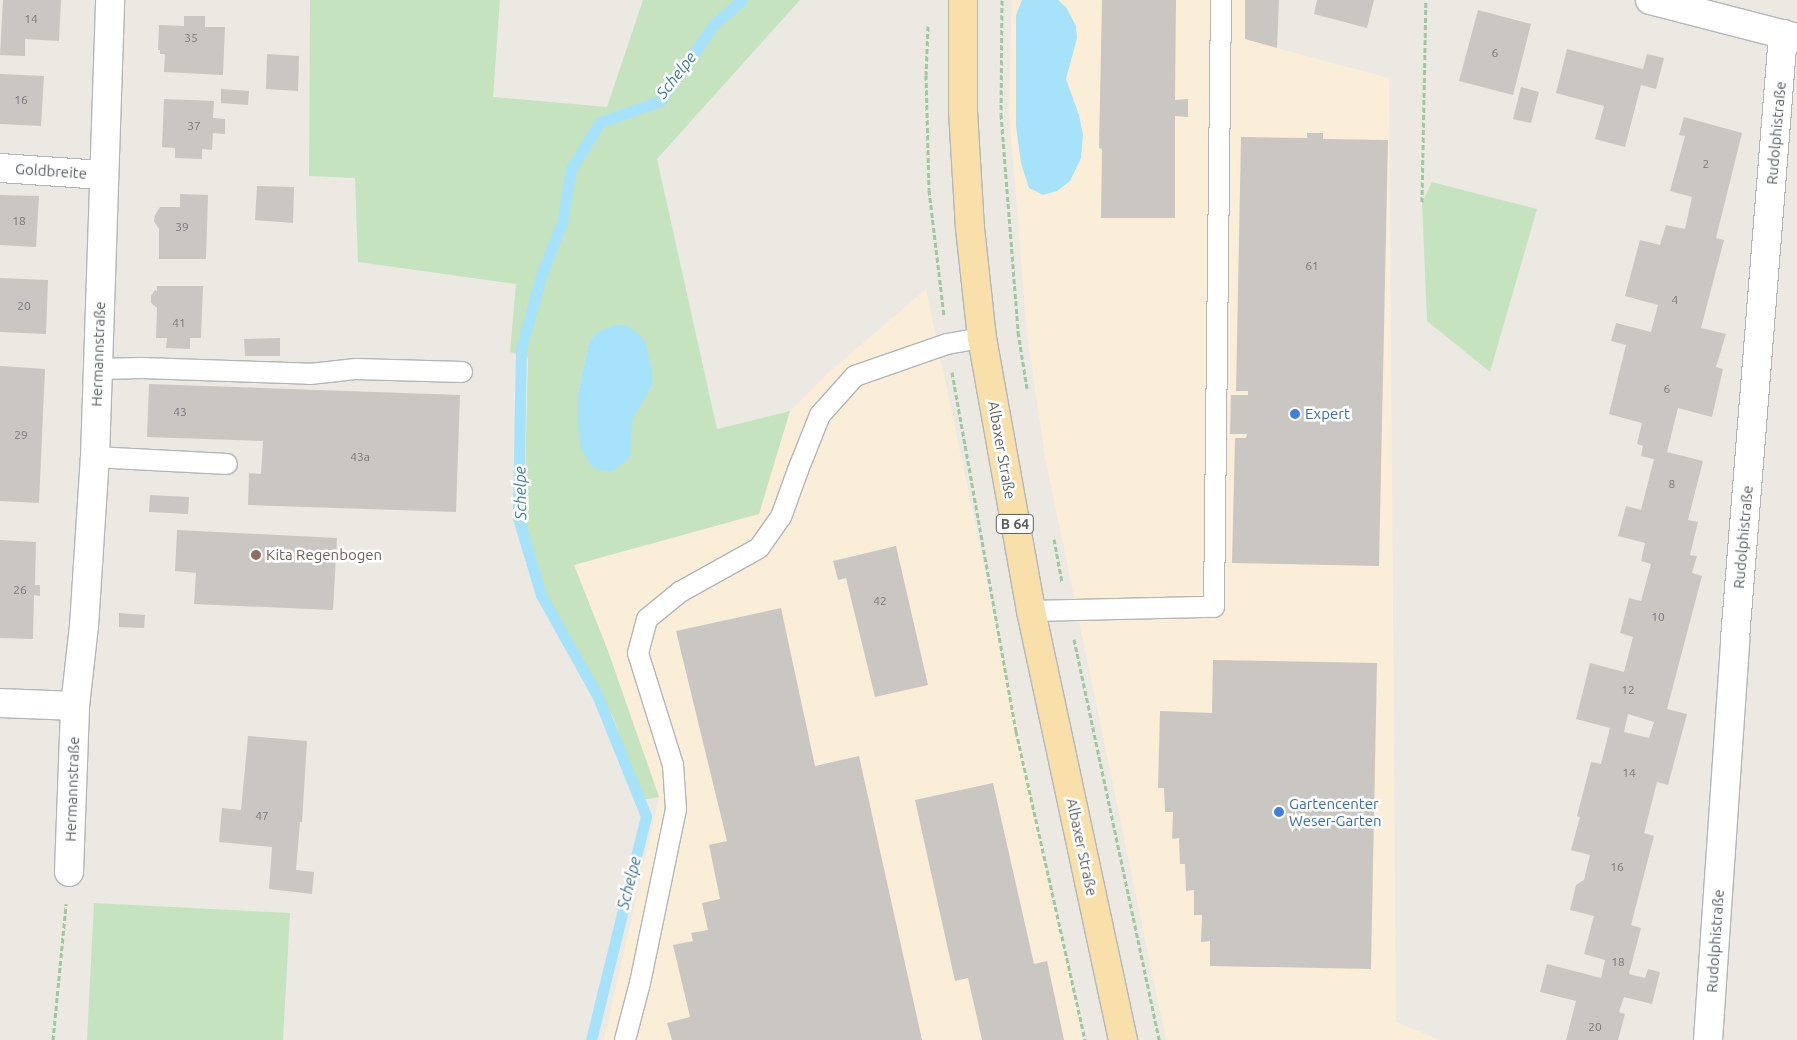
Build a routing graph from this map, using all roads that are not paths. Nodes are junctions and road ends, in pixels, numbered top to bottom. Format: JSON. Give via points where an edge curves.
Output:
{"nodes":[{"id":1,"x":110,"y":0,"type":"edge"},
{"id":2,"x":963,"y":0,"type":"edge"},
{"id":3,"x":1221,"y":0,"type":"edge"},
{"id":4,"x":1650,"y":0,"type":"edge"},
{"id":5,"x":1790,"y":36,"type":"edge"},
{"id":6,"x":0,"y":168,"type":"edge"},
{"id":7,"x":102,"y":174,"type":"junction"},
{"id":8,"x":982,"y":338,"type":"junction"},
{"id":9,"x":97,"y":369,"type":"junction"},
{"id":10,"x":462,"y":372,"type":"dead end"},
{"id":11,"x":95,"y":457,"type":"junction"},
{"id":12,"x":227,"y":464,"type":"dead end"},
{"id":13,"x":1031,"y":611,"type":"junction"},
{"id":14,"x":0,"y":703,"type":"edge"},
{"id":15,"x":75,"y":706,"type":"junction"},
{"id":16,"x":69,"y":872,"type":"road end"},
{"id":17,"x":625,"y":1040,"type":"edge"},
{"id":18,"x":1123,"y":1040,"type":"edge"},
{"id":19,"x":1708,"y":1040,"type":"edge"}],
"edges":[{"from":1,"to":7,"type":"street","name":"Hermannstraße"},
{"from":2,"to":8,"type":"main road","name":"Albaxer Straße","number":"B 64","via":[[962,111]]},
{"from":3,"to":13,"type":"lane","via":[[1214,607]]},
{"from":4,"to":5,"type":"street"},
{"from":5,"to":19,"type":"street","name":"Rudolphistraße","via":[[1735,639]]},
{"from":6,"to":7,"type":"street","name":"Goldbreite"},
{"from":7,"to":9,"type":"street","name":"Hermannstraße"},
{"from":8,"to":13,"type":"main road","name":"Albaxer Straße","number":"B 64"},
{"from":8,"to":17,"type":"lane","via":[[947,344],[855,376],[820,415],[781,517],[759,548],[680,592],[646,620],[638,653],[673,765],[676,810]]},
{"from":9,"to":10,"type":"lane","via":[[310,374],[356,369]]},
{"from":9,"to":11,"type":"street","name":"Hermannstraße"},
{"from":11,"to":12,"type":"lane"},
{"from":11,"to":15,"type":"street","name":"Hermannstraße","via":[[84,626]]},
{"from":13,"to":18,"type":"main road","name":"Albaxer Straße","number":"B 64"},
{"from":14,"to":15,"type":"street"},
{"from":15,"to":16,"type":"street","name":"Hermannstraße"}]}
